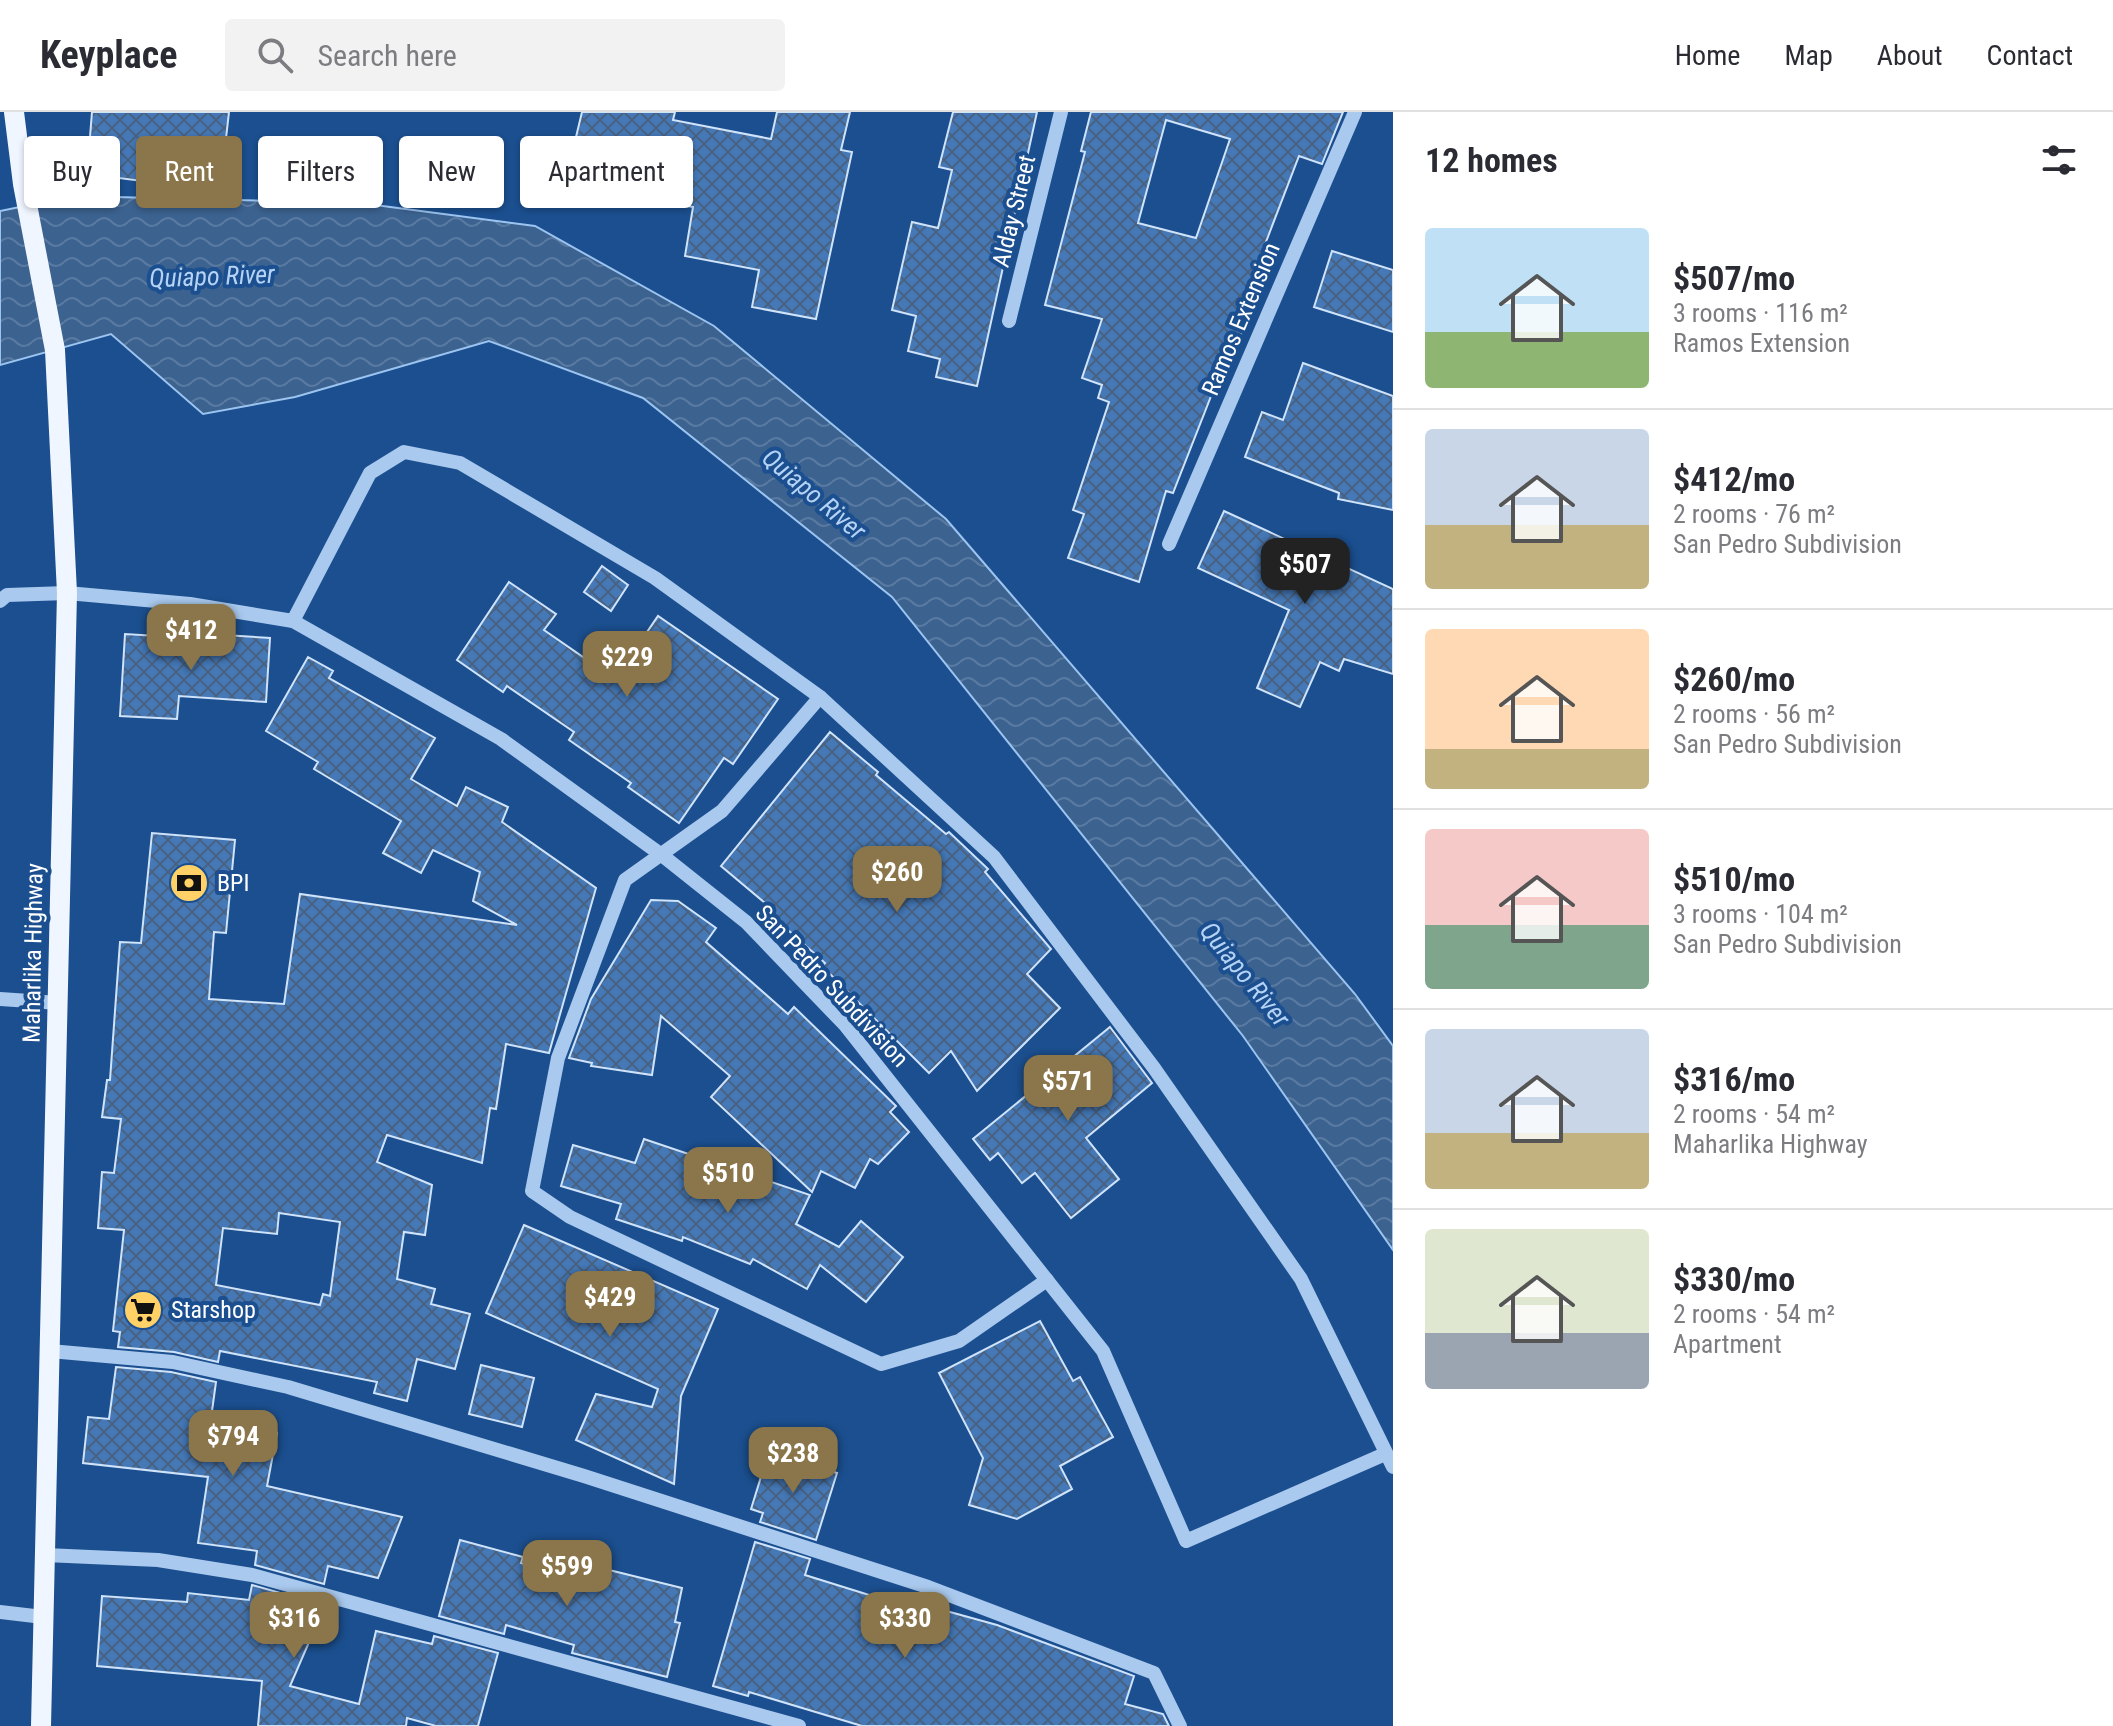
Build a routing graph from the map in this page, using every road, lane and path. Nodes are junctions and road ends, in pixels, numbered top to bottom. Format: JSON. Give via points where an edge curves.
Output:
{"nodes":[{"id":1,"x":14,"y":112,"type":"edge"},
{"id":2,"x":1061,"y":112,"type":"edge"},
{"id":3,"x":1355,"y":112,"type":"edge"},
{"id":4,"x":1009,"y":321,"type":"dead end"},
{"id":5,"x":1169,"y":544,"type":"dead end"},
{"id":6,"x":67,"y":593,"type":"junction"},
{"id":7,"x":0,"y":601,"type":"edge"},
{"id":8,"x":293,"y":621,"type":"junction"},
{"id":9,"x":820,"y":697,"type":"junction"},
{"id":10,"x":663,"y":856,"type":"junction"},
{"id":11,"x":0,"y":999,"type":"edge"},
{"id":12,"x":59,"y":1003,"type":"junction"},
{"id":13,"x":1047,"y":1280,"type":"junction"},
{"id":14,"x":50,"y":1351,"type":"junction"},
{"id":15,"x":1385,"y":1454,"type":"junction"},
{"id":16,"x":1393,"y":1467,"type":"edge"},
{"id":17,"x":45,"y":1555,"type":"junction"},
{"id":18,"x":0,"y":1612,"type":"edge"},
{"id":19,"x":43,"y":1617,"type":"junction"},
{"id":20,"x":41,"y":1726,"type":"edge"},
{"id":21,"x":799,"y":1726,"type":"edge"},
{"id":22,"x":1180,"y":1726,"type":"edge"}],
"edges":[{"from":1,"to":6,"type":"main road","name":"Maharlika Highway","via":[[55,350]]},
{"from":2,"to":4,"type":"street","name":"Alday Street"},
{"from":3,"to":5,"type":"street","name":"Ramos Extension"},
{"from":6,"to":7,"type":"street","name":"San Pedro Subdivision","via":[[7,595]]},
{"from":6,"to":8,"type":"street","name":"San Pedro Subdivision","via":[[190,604]]},
{"from":6,"to":12,"type":"main road","name":"Maharlika Highway"},
{"from":8,"to":9,"type":"street","via":[[370,473],[404,452],[460,463],[655,578]]},
{"from":8,"to":10,"type":"street","name":"San Pedro Subdivision","via":[[501,739]]},
{"from":9,"to":10,"type":"street","via":[[722,811]]},
{"from":9,"to":15,"type":"street","via":[[994,857],[1154,1068],[1301,1279]]},
{"from":10,"to":13,"type":"street","name":"San Pedro Subdivision","via":[[746,922],[845,1025]]},
{"from":10,"to":13,"type":"street","via":[[625,880],[558,1058],[532,1191],[570,1217],[881,1364],[959,1341]]},
{"from":11,"to":12,"type":"street"},
{"from":12,"to":14,"type":"main road","name":"Maharlika Highway"},
{"from":13,"to":15,"type":"street","name":"San Pedro Subdivision","via":[[1103,1351],[1186,1541]]},
{"from":14,"to":17,"type":"main road","name":"Maharlika Highway"},
{"from":14,"to":22,"type":"street","via":[[173,1362],[288,1387],[928,1587],[1154,1673]]},
{"from":15,"to":16,"type":"street"},
{"from":17,"to":19,"type":"main road","name":"Maharlika Highway"},
{"from":17,"to":21,"type":"street","via":[[158,1560],[252,1575]]},
{"from":18,"to":19,"type":"street"},
{"from":19,"to":20,"type":"main road","name":"Maharlika Highway"}]}
